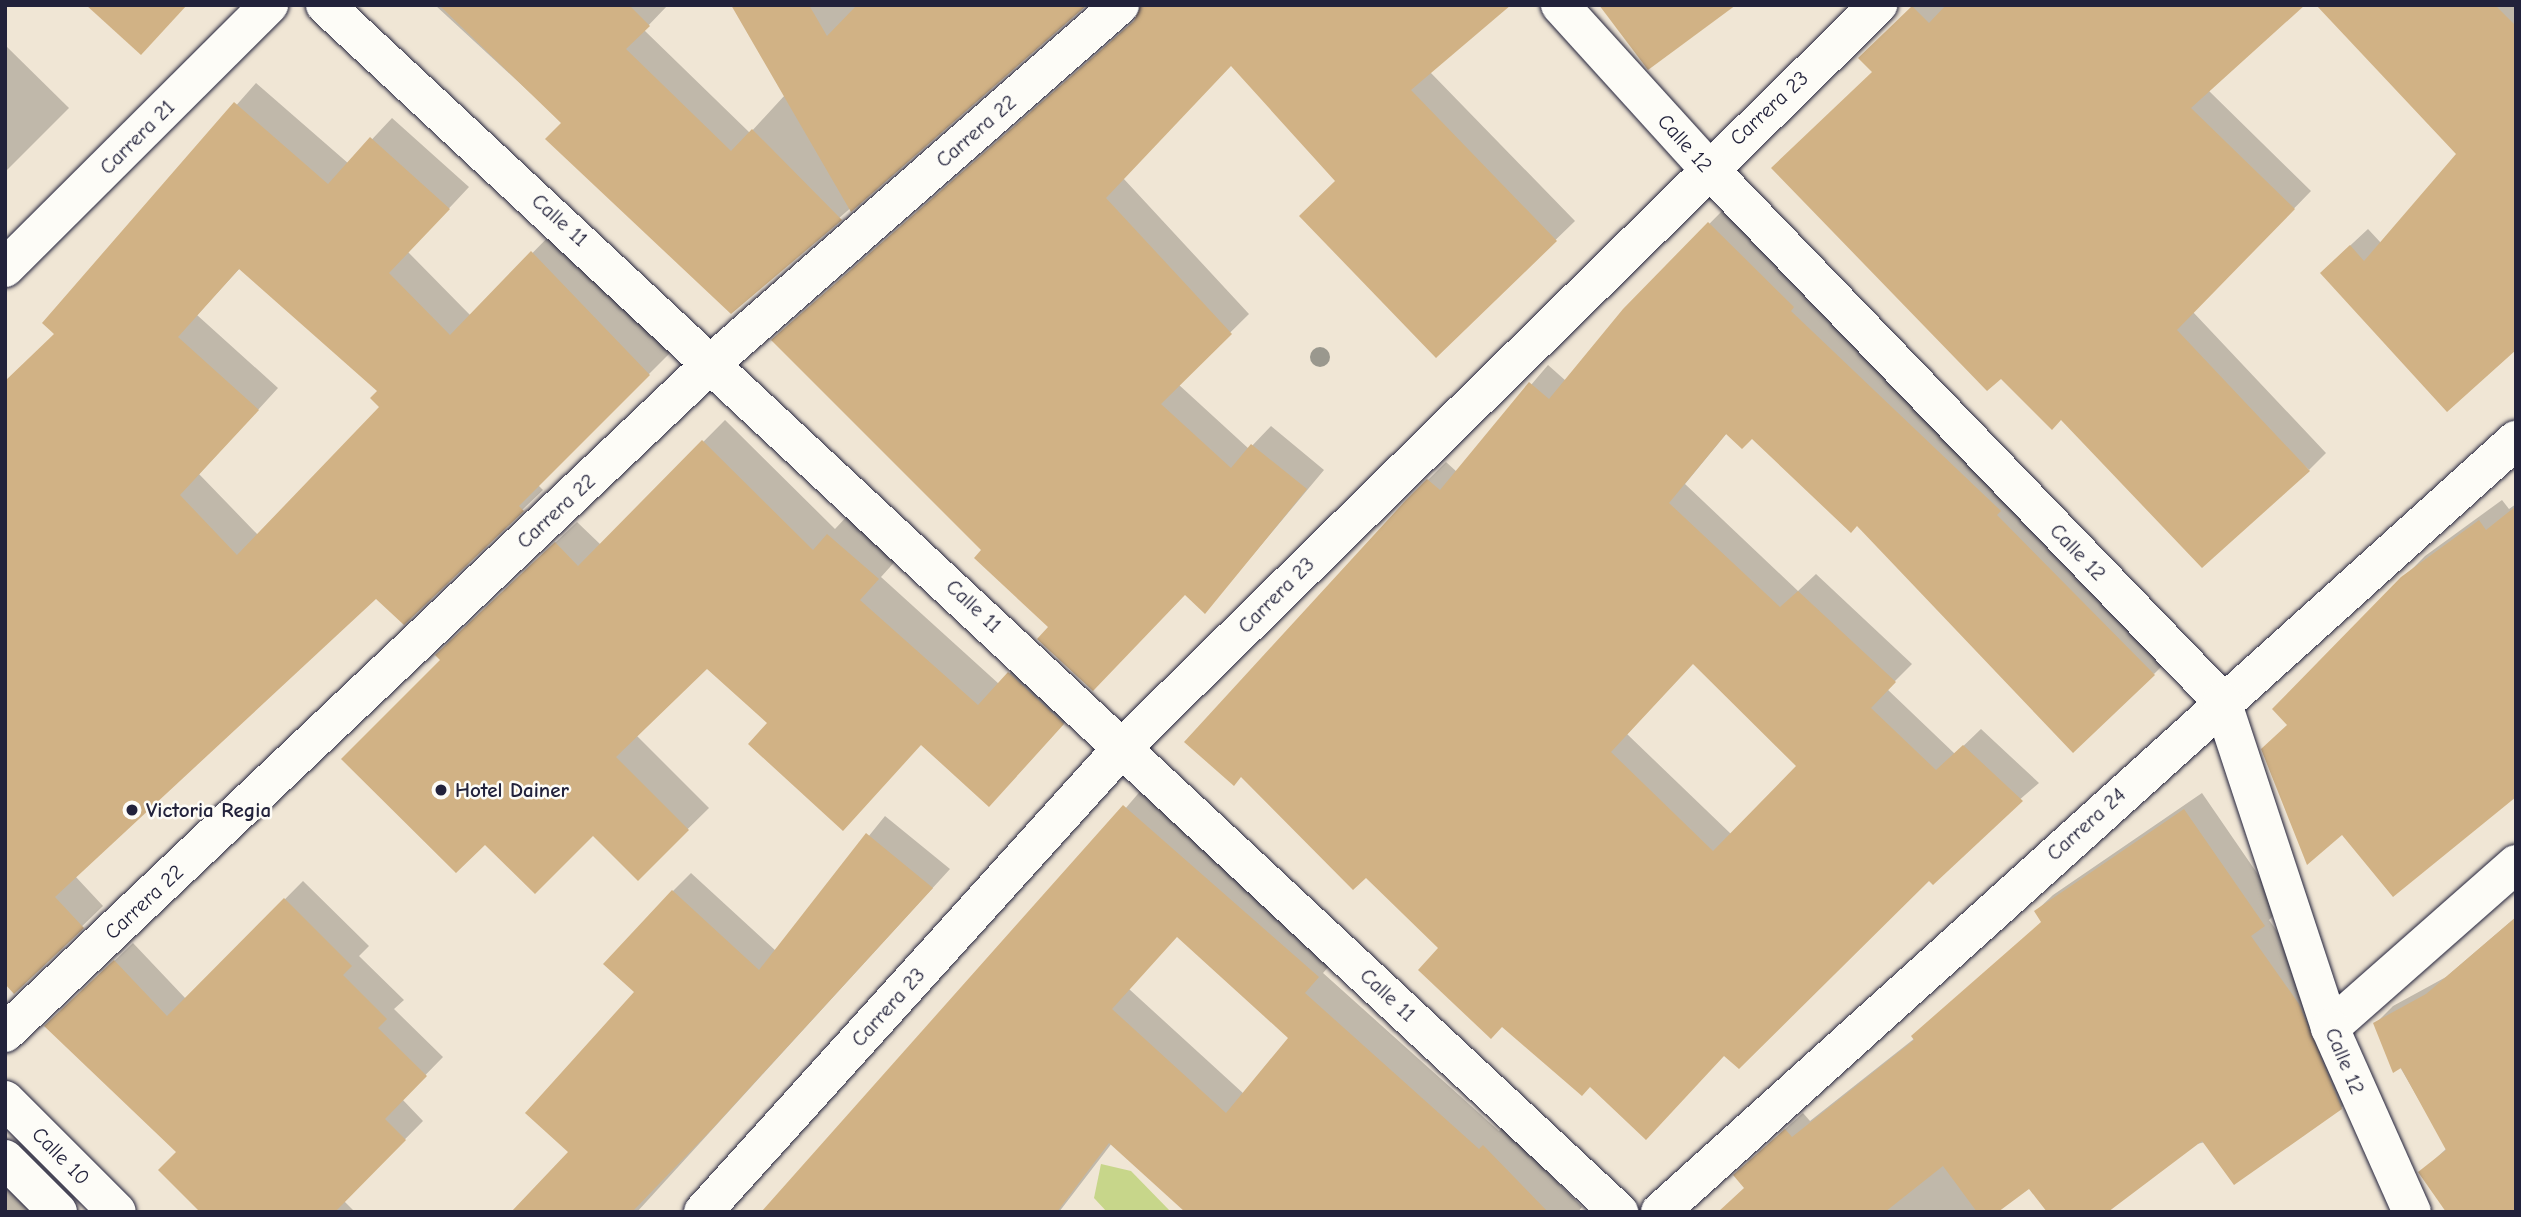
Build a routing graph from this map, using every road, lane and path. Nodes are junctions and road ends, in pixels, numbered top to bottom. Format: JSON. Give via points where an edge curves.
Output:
{"nodes":[{"id":1,"x":270,"y":5,"type":"edge"},
{"id":2,"x":325,"y":5,"type":"edge"},
{"id":3,"x":1120,"y":5,"type":"edge"},
{"id":4,"x":1560,"y":5,"type":"edge"},
{"id":5,"x":1878,"y":5,"type":"edge"},
{"id":6,"x":1707,"y":167,"type":"junction"},
{"id":7,"x":5,"y":268,"type":"edge"},
{"id":8,"x":714,"y":361,"type":"junction"},
{"id":9,"x":2516,"y":440,"type":"edge"},
{"id":10,"x":2222,"y":701,"type":"junction"},
{"id":11,"x":1123,"y":747,"type":"junction"},
{"id":12,"x":2516,"y":864,"type":"edge"},
{"id":13,"x":2330,"y":1028,"type":"junction"},
{"id":14,"x":5,"y":1033,"type":"edge"},
{"id":15,"x":5,"y":1100,"type":"edge"},
{"id":16,"x":5,"y":1159,"type":"edge"},
{"id":17,"x":58,"y":1212,"type":"edge"},
{"id":18,"x":117,"y":1212,"type":"edge"},
{"id":19,"x":703,"y":1212,"type":"edge"},
{"id":20,"x":1619,"y":1212,"type":"edge"},
{"id":21,"x":1660,"y":1212,"type":"edge"},
{"id":22,"x":2412,"y":1212,"type":"edge"}],
"edges":[{"from":1,"to":7,"type":"street","name":"Carrera 21"},
{"from":2,"to":8,"type":"street","name":"Calle 11"},
{"from":3,"to":8,"type":"street","name":"Carrera 22"},
{"from":4,"to":6,"type":"street","name":"Calle 12"},
{"from":5,"to":6,"type":"street","name":"Carrera 23"},
{"from":6,"to":10,"type":"street","name":"Calle 12"},
{"from":6,"to":11,"type":"street","name":"Carrera 23"},
{"from":8,"to":11,"type":"street","name":"Calle 11"},
{"from":8,"to":14,"type":"street","name":"Carrera 22"},
{"from":9,"to":10,"type":"street","name":"Carrera 24"},
{"from":10,"to":13,"type":"street","name":"Calle 12"},
{"from":10,"to":21,"type":"street","name":"Carrera 24"},
{"from":11,"to":19,"type":"street","name":"Carrera 23"},
{"from":11,"to":20,"type":"street","name":"Calle 11"},
{"from":12,"to":13,"type":"street"},
{"from":13,"to":22,"type":"street","name":"Calle 12"},
{"from":15,"to":18,"type":"street","name":"Calle 10"},
{"from":16,"to":17,"type":"street","name":"Calle 10"}]}
